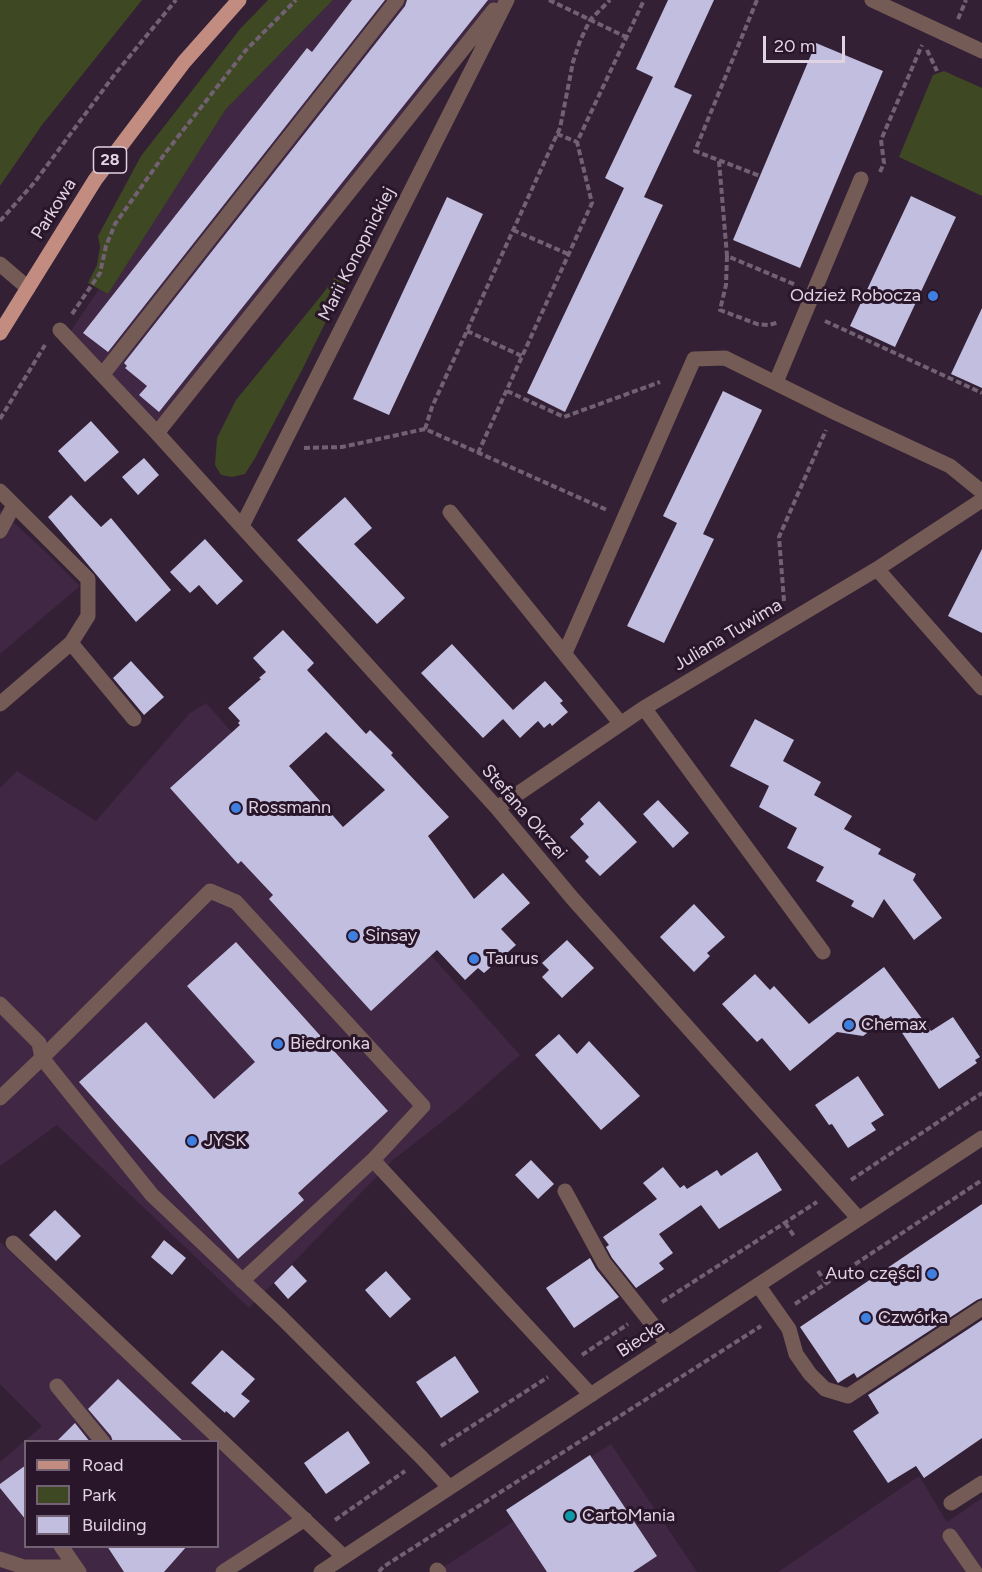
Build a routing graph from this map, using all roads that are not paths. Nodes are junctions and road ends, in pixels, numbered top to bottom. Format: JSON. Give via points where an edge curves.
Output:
{"nodes":[{"id":1,"x":239,"y":0,"type":"edge"},
{"id":2,"x":397,"y":0,"type":"edge"},
{"id":3,"x":502,"y":0,"type":"edge"},
{"id":4,"x":507,"y":0,"type":"edge"},
{"id":5,"x":872,"y":0,"type":"edge"},
{"id":6,"x":982,"y":51,"type":"edge"},
{"id":7,"x":861,"y":179,"type":"dead end"},
{"id":8,"x":0,"y":264,"type":"edge"},
{"id":9,"x":28,"y":288,"type":"junction"},
{"id":10,"x":60,"y":330,"type":"road end"},
{"id":11,"x":0,"y":333,"type":"edge"},
{"id":12,"x":103,"y":374,"type":"junction"},
{"id":13,"x":776,"y":381,"type":"junction"},
{"id":14,"x":158,"y":433,"type":"junction"},
{"id":15,"x":0,"y":491,"type":"edge"},
{"id":16,"x":982,"y":492,"type":"edge"},
{"id":17,"x":982,"y":500,"type":"edge"},
{"id":18,"x":14,"y":505,"type":"junction"},
{"id":19,"x":450,"y":512,"type":"dead end"},
{"id":20,"x":242,"y":526,"type":"junction"},
{"id":21,"x":0,"y":531,"type":"edge"},
{"id":22,"x":877,"y":568,"type":"junction"},
{"id":23,"x":72,"y":643,"type":"junction"},
{"id":24,"x":565,"y":653,"type":"junction"},
{"id":25,"x":982,"y":688,"type":"edge"},
{"id":26,"x":0,"y":704,"type":"edge"},
{"id":27,"x":644,"y":708,"type":"junction"},
{"id":28,"x":134,"y":719,"type":"dead end"},
{"id":29,"x":621,"y":724,"type":"junction"},
{"id":30,"x":497,"y":808,"type":"junction"},
{"id":31,"x":823,"y":952,"type":"dead end"},
{"id":32,"x":0,"y":1004,"type":"edge"},
{"id":33,"x":42,"y":1058,"type":"junction"},
{"id":34,"x":0,"y":1098,"type":"edge"},
{"id":35,"x":982,"y":1138,"type":"edge"},
{"id":36,"x":373,"y":1160,"type":"junction"},
{"id":37,"x":565,"y":1191,"type":"dead end"},
{"id":38,"x":859,"y":1219,"type":"junction"},
{"id":39,"x":13,"y":1243,"type":"dead end"},
{"id":40,"x":242,"y":1281,"type":"junction"},
{"id":41,"x":758,"y":1285,"type":"junction"},
{"id":42,"x":982,"y":1308,"type":"edge"},
{"id":43,"x":668,"y":1344,"type":"junction"},
{"id":44,"x":57,"y":1386,"type":"dead end"},
{"id":45,"x":591,"y":1395,"type":"junction"},
{"id":46,"x":101,"y":1440,"type":"edge"},
{"id":47,"x":982,"y":1483,"type":"edge"},
{"id":48,"x":449,"y":1487,"type":"junction"},
{"id":49,"x":951,"y":1503,"type":"dead end"},
{"id":50,"x":305,"y":1519,"type":"junction"},
{"id":51,"x":950,"y":1536,"type":"dead end"},
{"id":52,"x":62,"y":1548,"type":"edge"},
{"id":53,"x":344,"y":1557,"type":"junction"},
{"id":54,"x":0,"y":1559,"type":"edge"},
{"id":55,"x":77,"y":1569,"type":"edge"},
{"id":56,"x":223,"y":1572,"type":"edge"},
{"id":57,"x":321,"y":1572,"type":"edge"},
{"id":58,"x":975,"y":1572,"type":"edge"}],
"edges":[{"from":1,"to":9,"type":"main road","name":"Parkowa","number":"28","via":[[184,62],[95,180]]},
{"from":2,"to":12,"type":"street"},
{"from":3,"to":14,"type":"street"},
{"from":4,"to":20,"type":"street","name":"Marii Konopnickiej"},
{"from":5,"to":6,"type":"street"},
{"from":7,"to":13,"type":"street"},
{"from":8,"to":9,"type":"street"},
{"from":9,"to":11,"type":"main road","name":"Parkowa","number":"28"},
{"from":10,"to":12,"type":"street","name":"Stefana Okrzei"},
{"from":12,"to":14,"type":"street","name":"Stefana Okrzei"},
{"from":13,"to":16,"type":"street","via":[[950,466]]},
{"from":13,"to":24,"type":"street","via":[[725,358],[694,359]]},
{"from":14,"to":20,"type":"street","name":"Stefana Okrzei"},
{"from":15,"to":18,"type":"street"},
{"from":17,"to":22,"type":"street","name":"Juliana Tuwima"},
{"from":18,"to":21,"type":"street"},
{"from":18,"to":23,"type":"street","via":[[88,579],[88,616]]},
{"from":19,"to":24,"type":"street"},
{"from":20,"to":30,"type":"street","name":"Stefana Okrzei"},
{"from":22,"to":25,"type":"street"},
{"from":22,"to":27,"type":"street","name":"Juliana Tuwima"},
{"from":23,"to":26,"type":"street"},
{"from":23,"to":28,"type":"street"},
{"from":24,"to":29,"type":"street"},
{"from":27,"to":29,"type":"street","name":"Juliana Tuwima"},
{"from":27,"to":31,"type":"street"},
{"from":29,"to":30,"type":"street","name":"Juliana Tuwima"},
{"from":30,"to":38,"type":"street","name":"Stefana Okrzei","via":[[573,899]]},
{"from":32,"to":33,"type":"street","via":[[39,1043]]},
{"from":33,"to":34,"type":"street"},
{"from":33,"to":36,"type":"street","via":[[210,891],[236,902],[423,1107]]},
{"from":33,"to":40,"type":"street","via":[[152,1195]]},
{"from":35,"to":38,"type":"street","name":"Biecka"},
{"from":36,"to":40,"type":"street"},
{"from":36,"to":45,"type":"street"},
{"from":37,"to":43,"type":"street","via":[[604,1263]]},
{"from":38,"to":41,"type":"street","name":"Biecka"},
{"from":39,"to":50,"type":"street"},
{"from":40,"to":48,"type":"street"},
{"from":41,"to":42,"type":"street","via":[[789,1329],[796,1354],[810,1374],[825,1389],[848,1396]]},
{"from":41,"to":43,"type":"street","name":"Biecka"},
{"from":43,"to":45,"type":"street","name":"Biecka"},
{"from":44,"to":46,"type":"street"},
{"from":45,"to":48,"type":"street","name":"Biecka"},
{"from":47,"to":49,"type":"street"},
{"from":48,"to":53,"type":"street","name":"Biecka"},
{"from":50,"to":53,"type":"street"},
{"from":50,"to":56,"type":"street"},
{"from":51,"to":58,"type":"street"},
{"from":52,"to":55,"type":"street"},
{"from":53,"to":57,"type":"street","name":"Biecka"},
{"from":54,"to":55,"type":"street","via":[[24,1567]]}]}
